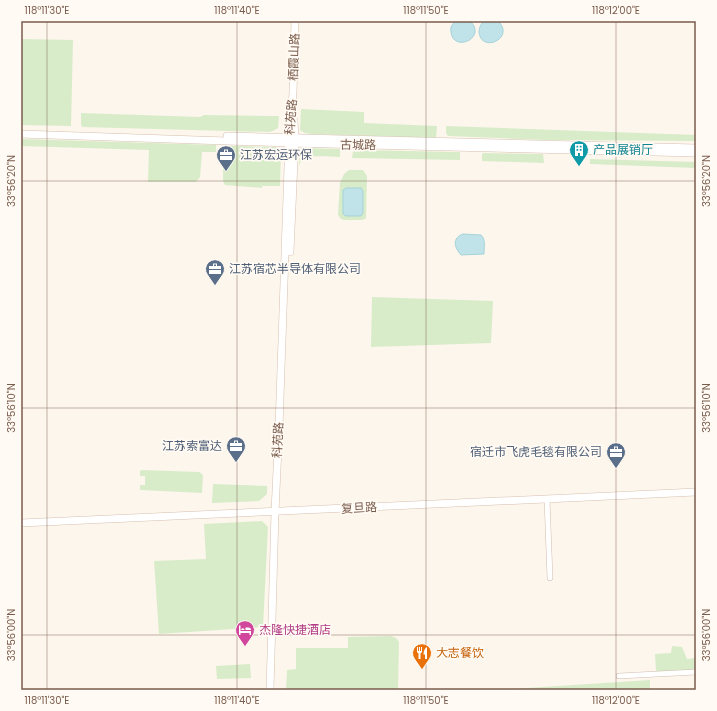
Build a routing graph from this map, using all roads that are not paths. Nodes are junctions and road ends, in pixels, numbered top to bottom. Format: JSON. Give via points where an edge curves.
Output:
{"nodes":[{"id":1,"x":295,"y":21,"type":"edge"},
{"id":2,"x":293,"y":93,"type":"joint"},
{"id":3,"x":21,"y":129,"type":"edge"},
{"id":4,"x":21,"y":134,"type":"edge"},
{"id":5,"x":292,"y":140,"type":"junction"},
{"id":6,"x":696,"y":148,"type":"edge"},
{"id":7,"x":696,"y":153,"type":"edge"},
{"id":8,"x":696,"y":492,"type":"edge"},
{"id":9,"x":547,"y":499,"type":"junction"},
{"id":10,"x":277,"y":511,"type":"junction"},
{"id":11,"x":21,"y":523,"type":"edge"},
{"id":12,"x":550,"y":578,"type":"dead end"},
{"id":13,"x":696,"y":672,"type":"edge"},
{"id":14,"x":619,"y":676,"type":"dead end"},
{"id":15,"x":270,"y":690,"type":"edge"},
{"id":16,"x":274,"y":690,"type":"edge"}],
"edges":[{"from":1,"to":2,"type":"street","name":"栖霞山路"},
{"from":2,"to":5,"type":"street","name":"科苑路"},
{"from":3,"to":5,"type":"street","name":"古城路"},
{"from":4,"to":5,"type":"street","name":"古城路"},
{"from":5,"to":6,"type":"street","name":"古城路"},
{"from":5,"to":7,"type":"street","name":"古城路"},
{"from":5,"to":10,"type":"street","name":"科苑路"},
{"from":8,"to":9,"type":"street","name":"复旦路"},
{"from":9,"to":10,"type":"street","name":"复旦路"},
{"from":9,"to":12,"type":"street"},
{"from":10,"to":11,"type":"street","name":"复旦路"},
{"from":10,"to":15,"type":"street","name":"科苑路"},
{"from":10,"to":16,"type":"street","name":"科苑路"},
{"from":13,"to":14,"type":"street"}]}
